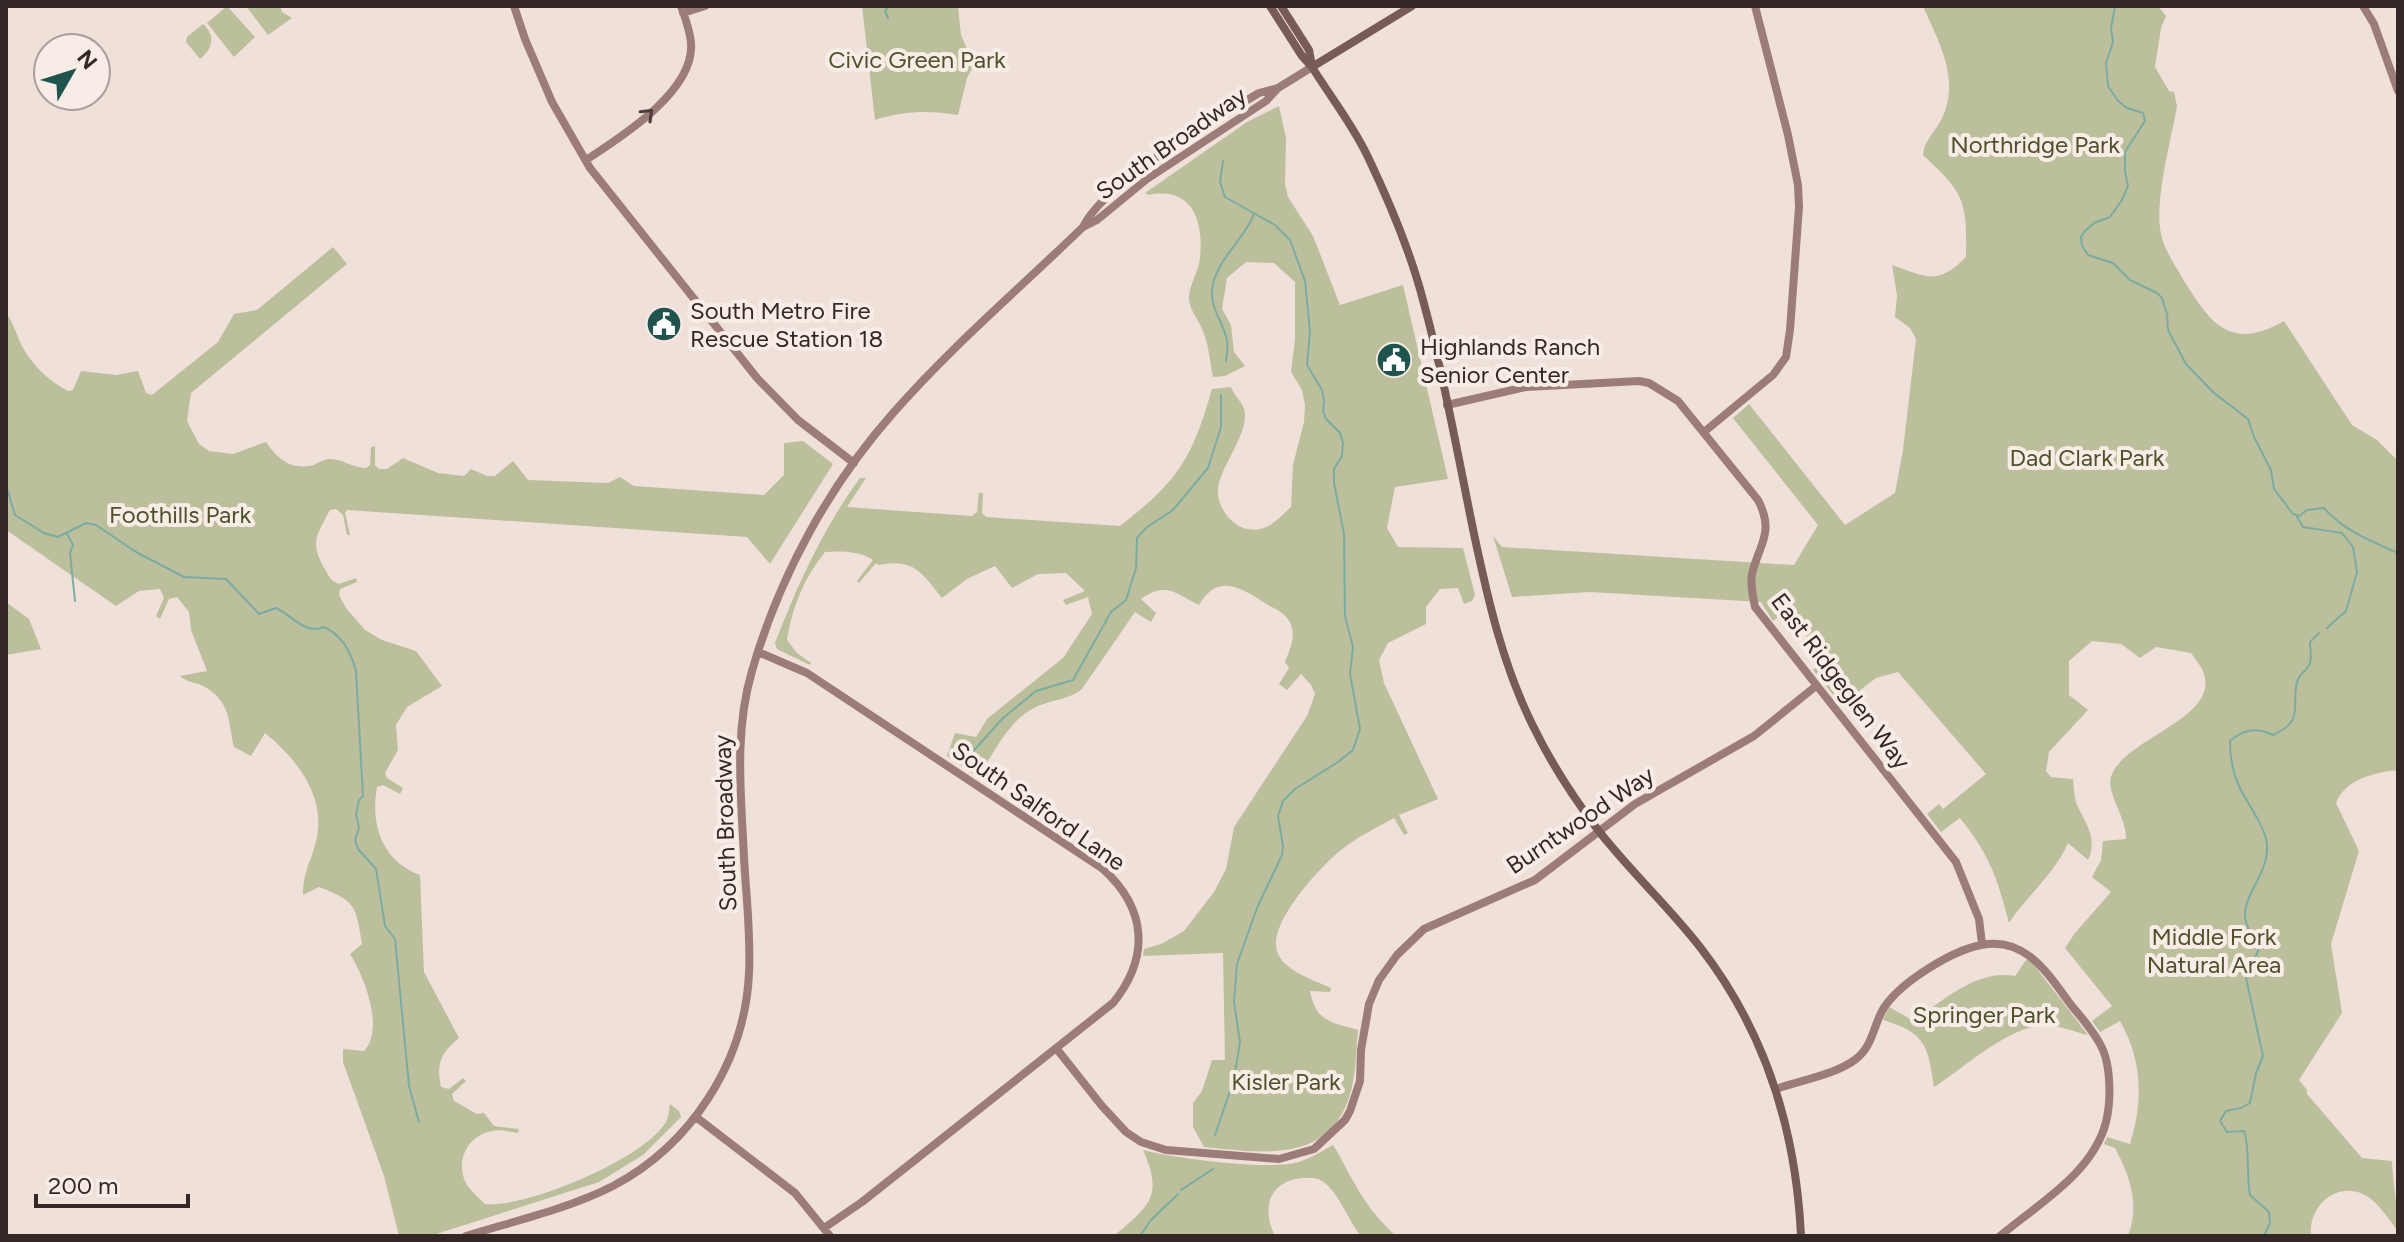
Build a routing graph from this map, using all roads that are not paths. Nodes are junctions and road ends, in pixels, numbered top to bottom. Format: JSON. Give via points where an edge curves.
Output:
{"nodes":[{"id":1,"x":514,"y":6,"type":"edge"},
{"id":2,"x":705,"y":6,"type":"edge"},
{"id":3,"x":1270,"y":6,"type":"edge"},
{"id":4,"x":1281,"y":6,"type":"edge"},
{"id":5,"x":1412,"y":6,"type":"edge"},
{"id":6,"x":1755,"y":6,"type":"edge"},
{"id":7,"x":2363,"y":6,"type":"edge"},
{"id":8,"x":682,"y":9,"type":"edge"},
{"id":9,"x":1312,"y":67,"type":"junction"},
{"id":10,"x":2398,"y":91,"type":"edge"},
{"id":11,"x":586,"y":160,"type":"junction"},
{"id":12,"x":1447,"y":405,"type":"junction"},
{"id":13,"x":1704,"y":432,"type":"junction"},
{"id":14,"x":854,"y":463,"type":"junction"},
{"id":15,"x":758,"y":652,"type":"junction"},
{"id":16,"x":1816,"y":686,"type":"junction"},
{"id":17,"x":1599,"y":831,"type":"junction"},
{"id":18,"x":1982,"y":944,"type":"junction"},
{"id":19,"x":1056,"y":1048,"type":"junction"},
{"id":20,"x":1776,"y":1089,"type":"junction"},
{"id":21,"x":696,"y":1117,"type":"junction"},
{"id":22,"x":827,"y":1232,"type":"edge"},
{"id":23,"x":466,"y":1236,"type":"edge"},
{"id":24,"x":1801,"y":1236,"type":"edge"},
{"id":25,"x":2000,"y":1236,"type":"edge"}],
"edges":[{"from":1,"to":11,"type":"street","via":[[552,102]]},
{"from":2,"to":8,"type":"street"},
{"from":3,"to":9,"type":"main road"},
{"from":4,"to":9,"type":"main road","via":[[1309,50]]},
{"from":5,"to":9,"type":"main road","name":"South Broadway"},
{"from":6,"to":13,"type":"street","via":[[1798,185],[1790,330],[1786,357],[1773,375]]},
{"from":7,"to":10,"type":"street"},
{"from":11,"to":8,"type":"street","one_way":true,"via":[[647,116],[683,77],[691,44]]},
{"from":9,"to":12,"type":"main road","via":[[1366,153],[1400,230],[1423,298]]},
{"from":9,"to":14,"type":"street","name":"South Broadway","via":[[1257,94],[1148,164],[1091,211],[1083,227],[917,387]]},
{"from":11,"to":14,"type":"street","via":[[757,378],[798,420]]},
{"from":12,"to":13,"type":"street","name":"East Ridgeglen Way","via":[[1526,387],[1639,381],[1672,395]]},
{"from":12,"to":17,"type":"main road","via":[[1489,606],[1509,669],[1565,784]]},
{"from":13,"to":16,"type":"street","name":"East Ridgeglen Way","via":[[1765,513],[1766,537],[1752,573],[1755,607]]},
{"from":14,"to":15,"type":"street","name":"South Broadway","via":[[809,532]]},
{"from":15,"to":19,"type":"street","name":"South Salford Lane","via":[[810,675],[1103,869],[1124,891],[1138,925],[1131,976],[1113,1003]]},
{"from":15,"to":21,"type":"street","name":"South Broadway","via":[[745,698],[740,747],[748,992],[732,1052]]},
{"from":16,"to":17,"type":"street","name":"Burntwood Way","via":[[1754,736],[1635,804]]},
{"from":16,"to":18,"type":"street","name":"East Ridgeglen Way","via":[[1956,862],[1979,919]]},
{"from":17,"to":19,"type":"street","name":"Burntwood Way","via":[[1535,880],[1424,929],[1397,955],[1369,1004],[1360,1081],[1350,1111],[1314,1149],[1279,1159],[1166,1150],[1141,1142],[1102,1106]]},
{"from":17,"to":20,"type":"main road","via":[[1713,964],[1749,1023]]},
{"from":18,"to":20,"type":"street","via":[[1911,982],[1885,1007],[1868,1048],[1854,1061]]},
{"from":18,"to":25,"type":"street","via":[[2019,948],[2040,964],[2103,1050],[2108,1072],[2106,1123],[2083,1167]]},
{"from":19,"to":22,"type":"street","name":"South Salford Lane"},
{"from":20,"to":24,"type":"main road","via":[[1794,1158]]},
{"from":21,"to":22,"type":"street","via":[[795,1193]]},
{"from":21,"to":23,"type":"street","name":"South Broadway","via":[[661,1153],[611,1187]]}]}
